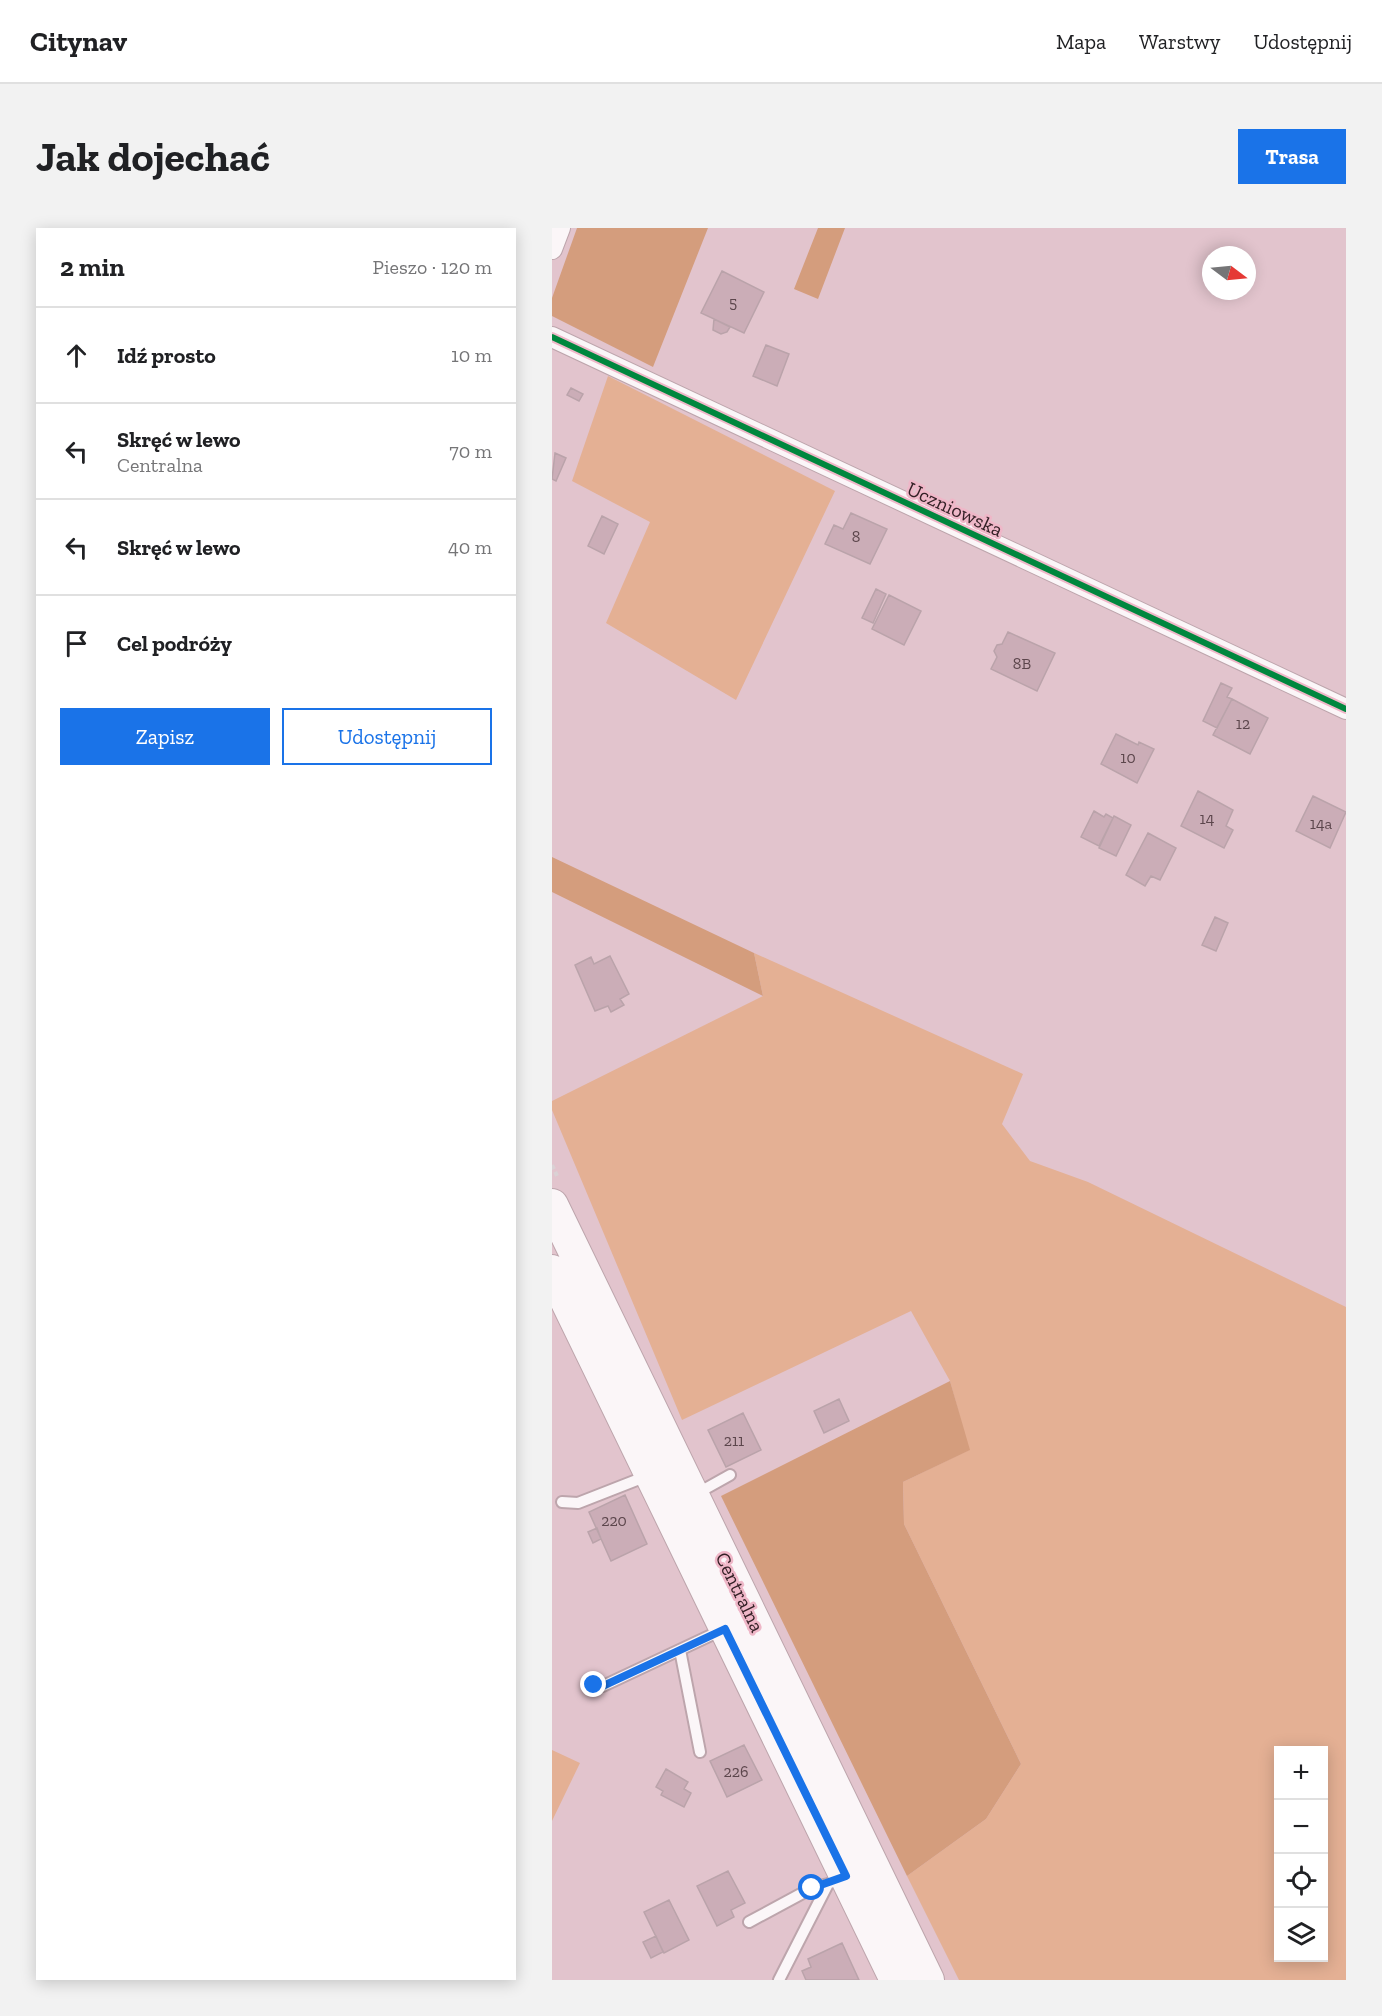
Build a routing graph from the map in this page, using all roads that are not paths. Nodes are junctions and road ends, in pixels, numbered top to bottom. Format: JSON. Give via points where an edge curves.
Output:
{"nodes":[{"id":1,"x":560,"y":228,"type":"edge"},
{"id":2,"x":552,"y":249,"type":"edge"},
{"id":3,"x":552,"y":337,"type":"edge"},
{"id":4,"x":1346,"y":709,"type":"edge"},
{"id":5,"x":552,"y":1205,"type":"edge"},
{"id":6,"x":552,"y":1271,"type":"edge"},
{"id":7,"x":650,"y":1474,"type":"junction"},
{"id":8,"x":730,"y":1475,"type":"dead end"},
{"id":9,"x":693,"y":1496,"type":"junction"},
{"id":10,"x":562,"y":1502,"type":"dead end"},
{"id":11,"x":725,"y":1629,"type":"junction"},
{"id":12,"x":680,"y":1650,"type":"junction"},
{"id":13,"x":594,"y":1685,"type":"dead end"},
{"id":14,"x":700,"y":1752,"type":"dead end"},
{"id":15,"x":837,"y":1880,"type":"junction"},
{"id":16,"x":750,"y":1922,"type":"dead end"},
{"id":17,"x":779,"y":1980,"type":"edge"},
{"id":18,"x":896,"y":1980,"type":"edge"},
{"id":19,"x":928,"y":1980,"type":"edge"}],
"edges":[{"from":1,"to":2,"type":"street"},
{"from":3,"to":4,"type":"street","name":"Uczniowska"},
{"from":5,"to":9,"type":"main road","name":"Centralna"},
{"from":6,"to":7,"type":"main road","name":"Centralna","via":[[563,1303]]},
{"from":7,"to":10,"type":"lane","via":[[578,1503]]},
{"from":7,"to":11,"type":"main road","name":"Centralna"},
{"from":8,"to":9,"type":"lane"},
{"from":9,"to":19,"type":"main road","name":"Centralna"},
{"from":11,"to":12,"type":"lane"},
{"from":11,"to":15,"type":"main road","name":"Centralna"},
{"from":12,"to":13,"type":"lane","via":[[603,1686]]},
{"from":12,"to":14,"type":"lane"},
{"from":15,"to":16,"type":"lane","via":[[812,1888]]},
{"from":15,"to":17,"type":"lane"},
{"from":15,"to":18,"type":"main road","name":"Centralna"}]}
